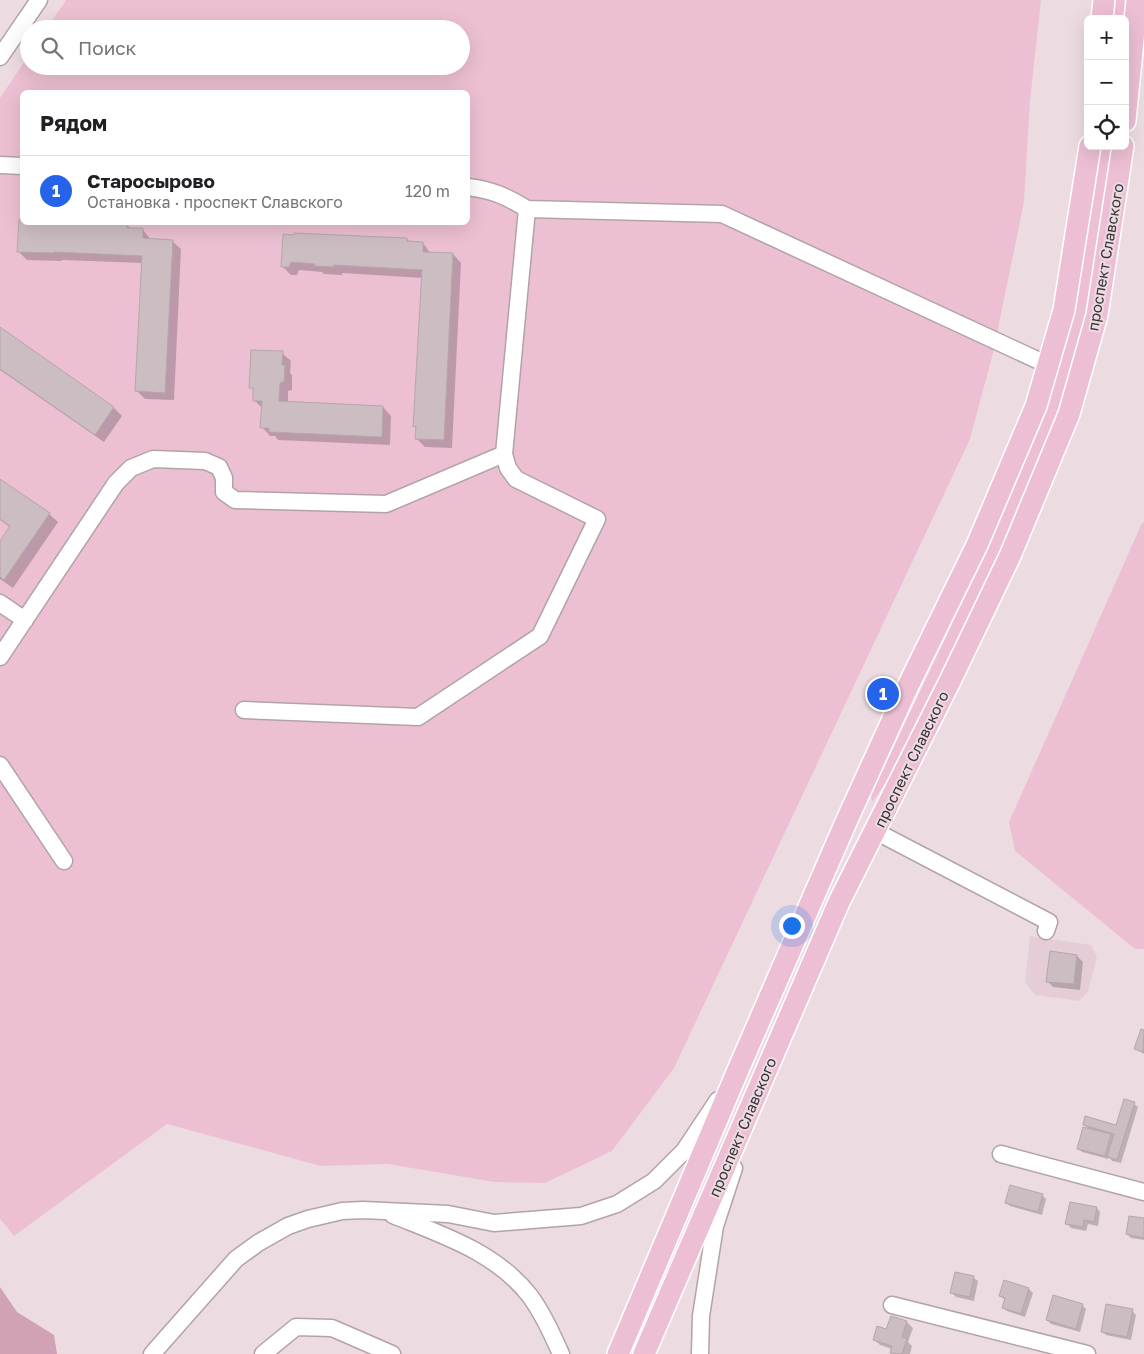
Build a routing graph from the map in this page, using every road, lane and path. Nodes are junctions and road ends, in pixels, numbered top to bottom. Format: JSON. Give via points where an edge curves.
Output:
{"nodes":[{"id":1,"x":39,"y":0,"type":"edge"},
{"id":2,"x":1104,"y":0,"type":"edge"},
{"id":3,"x":1137,"y":0,"type":"edge"},
{"id":4,"x":1102,"y":15,"type":"edge"},
{"id":5,"x":25,"y":20,"type":"edge"},
{"id":6,"x":20,"y":28,"type":"edge"},
{"id":7,"x":0,"y":57,"type":"edge"},
{"id":8,"x":1127,"y":105,"type":"edge"},
{"id":9,"x":1089,"y":150,"type":"edge"},
{"id":10,"x":1122,"y":150,"type":"edge"},
{"id":11,"x":0,"y":165,"type":"edge"},
{"id":12,"x":20,"y":166,"type":"edge"},
{"id":13,"x":470,"y":187,"type":"edge"},
{"id":14,"x":527,"y":209,"type":"junction"},
{"id":15,"x":1048,"y":365,"type":"junction"},
{"id":16,"x":504,"y":454,"type":"junction"},
{"id":17,"x":0,"y":603,"type":"edge"},
{"id":18,"x":25,"y":620,"type":"junction"},
{"id":19,"x":0,"y":657,"type":"edge"},
{"id":20,"x":244,"y":710,"type":"dead end"},
{"id":21,"x":0,"y":765,"type":"edge"},
{"id":22,"x":875,"y":831,"type":"junction"},
{"id":23,"x":64,"y":861,"type":"dead end"},
{"id":24,"x":1046,"y":931,"type":"dead end"},
{"id":25,"x":738,"y":1070,"type":"junction"},
{"id":26,"x":761,"y":1082,"type":"junction"},
{"id":27,"x":1001,"y":1154,"type":"dead end"},
{"id":28,"x":1144,"y":1192,"type":"edge"},
{"id":29,"x":382,"y":1210,"type":"junction"},
{"id":30,"x":892,"y":1305,"type":"dead end"},
{"id":31,"x":152,"y":1354,"type":"edge"},
{"id":32,"x":263,"y":1354,"type":"edge"},
{"id":33,"x":392,"y":1354,"type":"edge"},
{"id":34,"x":561,"y":1354,"type":"edge"},
{"id":35,"x":618,"y":1354,"type":"edge"},
{"id":36,"x":644,"y":1354,"type":"edge"},
{"id":37,"x":700,"y":1354,"type":"edge"},
{"id":38,"x":1087,"y":1354,"type":"edge"}],
"edges":[{"from":1,"to":5,"type":"street"},
{"from":2,"to":4,"type":"main road"},
{"from":3,"to":8,"type":"main road"},
{"from":6,"to":7,"type":"street"},
{"from":9,"to":15,"type":"main road","name":"проспект Славского","via":[[1064,310]]},
{"from":10,"to":22,"type":"main road","name":"проспект Славского","via":[[1097,315],[1069,414],[1010,556]]},
{"from":11,"to":12,"type":"street"},
{"from":13,"to":14,"type":"street","via":[[490,190]]},
{"from":14,"to":15,"type":"street","via":[[722,214]]},
{"from":14,"to":16,"type":"street"},
{"from":15,"to":25,"type":"main road","name":"проспект Славского","via":[[1036,406],[977,545],[846,822]]},
{"from":16,"to":18,"type":"street","via":[[386,504],[235,500],[224,492],[224,478],[218,467],[205,461],[154,459],[132,468],[116,483]]},
{"from":16,"to":20,"type":"street","via":[[516,479],[597,519],[540,636],[418,717]]},
{"from":17,"to":18,"type":"street"},
{"from":18,"to":19,"type":"street"},
{"from":21,"to":23,"type":"street"},
{"from":22,"to":24,"type":"street","via":[[1049,922]]},
{"from":22,"to":26,"type":"main road","name":"проспект Славского","via":[[839,902]]},
{"from":25,"to":29,"type":"street","via":[[684,1151],[654,1181],[617,1204],[581,1216],[494,1223],[448,1214]]},
{"from":25,"to":35,"type":"main road","name":"проспект Славского"},
{"from":26,"to":36,"type":"main road","name":"проспект Славского"},
{"from":26,"to":37,"type":"street","via":[[715,1226],[701,1316]]},
{"from":27,"to":28,"type":"street"},
{"from":29,"to":31,"type":"street","via":[[342,1211],[308,1219],[258,1242],[236,1259]]},
{"from":29,"to":34,"type":"street","via":[[468,1246],[500,1267],[531,1297]]},
{"from":30,"to":38,"type":"street"},
{"from":32,"to":33,"type":"street","via":[[296,1327],[332,1328]]}]}
